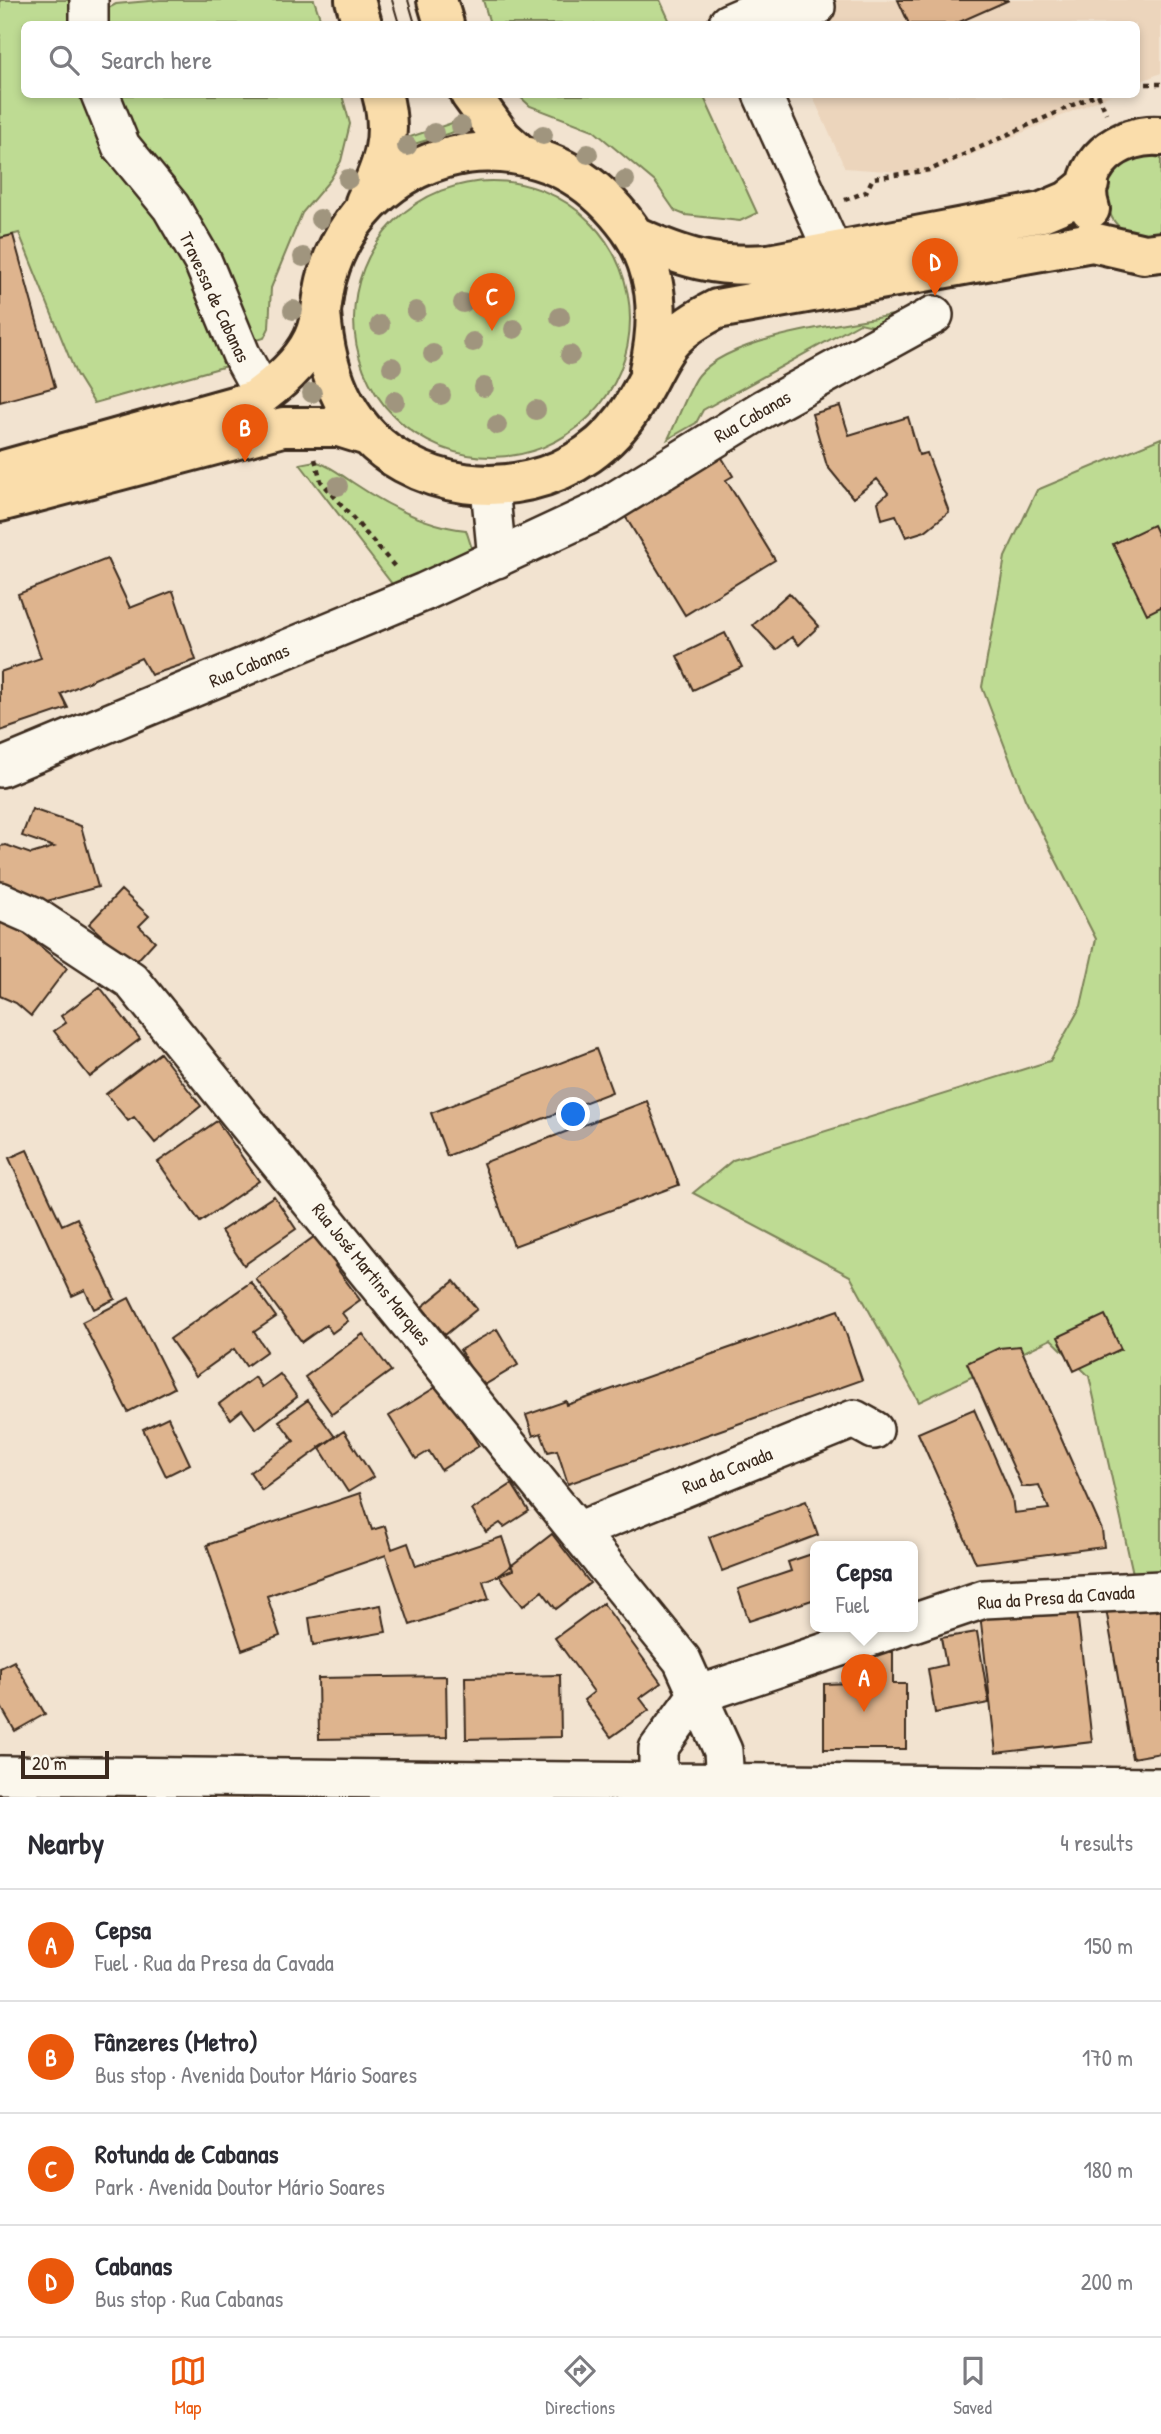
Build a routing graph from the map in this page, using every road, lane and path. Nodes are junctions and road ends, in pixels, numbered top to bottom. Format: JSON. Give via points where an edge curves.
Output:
{"nodes":[{"id":1,"x":89,"y":0,"type":"edge"},
{"id":2,"x":355,"y":0,"type":"edge"},
{"id":3,"x":437,"y":0,"type":"edge"},
{"id":4,"x":798,"y":3,"type":"edge"},
{"id":5,"x":725,"y":16,"type":"edge"},
{"id":6,"x":89,"y":21,"type":"edge"},
{"id":7,"x":361,"y":21,"type":"edge"},
{"id":8,"x":443,"y":21,"type":"edge"},
{"id":9,"x":779,"y":21,"type":"edge"},
{"id":10,"x":1140,"y":84,"type":"edge"},
{"id":11,"x":1161,"y":84,"type":"edge"},
{"id":12,"x":102,"y":98,"type":"edge"},
{"id":13,"x":383,"y":98,"type":"edge"},
{"id":14,"x":473,"y":98,"type":"edge"},
{"id":15,"x":764,"y":98,"type":"edge"},
{"id":16,"x":1088,"y":98,"type":"edge"},
{"id":17,"x":1099,"y":98,"type":"edge"},
{"id":18,"x":1108,"y":117,"type":"dead end"},
{"id":19,"x":1161,"y":136,"type":"edge"},
{"id":20,"x":521,"y":155,"type":"junction"},
{"id":21,"x":1089,"y":184,"type":"junction"},
{"id":22,"x":835,"y":204,"type":"dead end"},
{"id":23,"x":359,"y":214,"type":"junction"},
{"id":24,"x":635,"y":236,"type":"junction"},
{"id":25,"x":1143,"y":251,"type":"edge"},
{"id":26,"x":833,"y":252,"type":"junction"},
{"id":27,"x":321,"y":312,"type":"junction"},
{"id":28,"x":934,"y":315,"type":"dead end"},
{"id":29,"x":647,"y":375,"type":"junction"},
{"id":30,"x":263,"y":394,"type":"junction"},
{"id":31,"x":368,"y":436,"type":"junction"},
{"id":32,"x":314,"y":454,"type":"dead end"},
{"id":33,"x":0,"y":471,"type":"edge"},
{"id":34,"x":490,"y":487,"type":"junction"},
{"id":35,"x":0,"y":502,"type":"edge"},
{"id":36,"x":496,"y":559,"type":"junction"},
{"id":37,"x":405,"y":599,"type":"junction"},
{"id":38,"x":0,"y":768,"type":"edge"},
{"id":39,"x":0,"y":901,"type":"edge"},
{"id":40,"x":874,"y":1430,"type":"dead end"},
{"id":41,"x":580,"y":1530,"type":"junction"},
{"id":42,"x":1161,"y":1590,"type":"edge"},
{"id":43,"x":918,"y":1621,"type":"edge"},
{"id":44,"x":885,"y":1632,"type":"edge"},
{"id":45,"x":697,"y":1695,"type":"junction"},
{"id":46,"x":0,"y":1775,"type":"edge"},
{"id":47,"x":658,"y":1782,"type":"junction"},
{"id":48,"x":725,"y":1783,"type":"junction"},
{"id":49,"x":1161,"y":1787,"type":"edge"},
{"id":50,"x":585,"y":1789,"type":"edge"},
{"id":51,"x":956,"y":1791,"type":"edge"}],
"edges":[{"from":1,"to":6,"type":"street"},
{"from":2,"to":7,"type":"main road"},
{"from":3,"to":8,"type":"main road"},
{"from":4,"to":5,"type":"street"},
{"from":4,"to":9,"type":"street"},
{"from":10,"to":11,"type":"path"},
{"from":12,"to":30,"type":"street","name":"Travessa de Cabanas","via":[[121,146],[171,207],[203,262]]},
{"from":13,"to":23,"type":"main road","via":[[388,141],[383,165]]},
{"from":14,"to":20,"type":"main road","via":[[502,138]]},
{"from":15,"to":26,"type":"street"},
{"from":16,"to":22,"type":"path","via":[[930,170],[873,178],[866,192]]},
{"from":17,"to":18,"type":"path"},
{"from":19,"to":21,"type":"main road","via":[[1126,138],[1108,149],[1095,165]]},
{"from":20,"to":23,"type":"main road","via":[[485,152],[438,160],[384,188]]},
{"from":20,"to":24,"type":"main road","via":[[555,165],[587,183],[614,206]]},
{"from":21,"to":25,"type":"main road","via":[[1088,204],[1095,223],[1108,239]]},
{"from":21,"to":26,"type":"main road","via":[[1068,201],[1042,212]]},
{"from":23,"to":27,"type":"main road","via":[[339,244],[326,278]]},
{"from":24,"to":26,"type":"main road","via":[[702,262],[735,266]]},
{"from":24,"to":29,"type":"main road","via":[[650,269],[657,304],[656,340]]},
{"from":25,"to":29,"type":"main road","via":[[1092,242],[1071,244],[717,309],[692,321],[663,347]]},
{"from":27,"to":30,"type":"main road","via":[[313,338],[298,361]]},
{"from":27,"to":31,"type":"main road","via":[[332,378],[347,409]]},
{"from":28,"to":36,"type":"street","name":"Rua Cabanas","via":[[762,409],[598,511]]},
{"from":29,"to":34,"type":"main road","via":[[633,406],[586,456],[524,483]]},
{"from":30,"to":33,"type":"main road","via":[[233,408]]},
{"from":31,"to":34,"type":"main road","via":[[424,474],[456,484]]},
{"from":31,"to":35,"type":"main road","via":[[339,426],[283,426]]},
{"from":32,"to":37,"type":"path","via":[[321,481],[402,575]]},
{"from":34,"to":36,"type":"street"},
{"from":36,"to":37,"type":"street","name":"Rua Cabanas"},
{"from":37,"to":38,"type":"street","name":"Rua Cabanas"},
{"from":39,"to":41,"type":"street","name":"Rua José Martins Marques","via":[[34,916],[131,980]]},
{"from":40,"to":41,"type":"street","name":"Rua da Cavada","via":[[854,1419]]},
{"from":41,"to":45,"type":"street","name":"Rua José Martins Marques","via":[[682,1660]]},
{"from":42,"to":43,"type":"street","name":"Rua da Presa da Cavada","via":[[984,1599]]},
{"from":44,"to":45,"type":"street"},
{"from":45,"to":47,"type":"street","via":[[658,1749]]},
{"from":45,"to":48,"type":"street","via":[[723,1751]]},
{"from":46,"to":50,"type":"street"},
{"from":47,"to":48,"type":"street"},
{"from":47,"to":50,"type":"street"},
{"from":48,"to":51,"type":"street"},
{"from":49,"to":51,"type":"street"}]}
